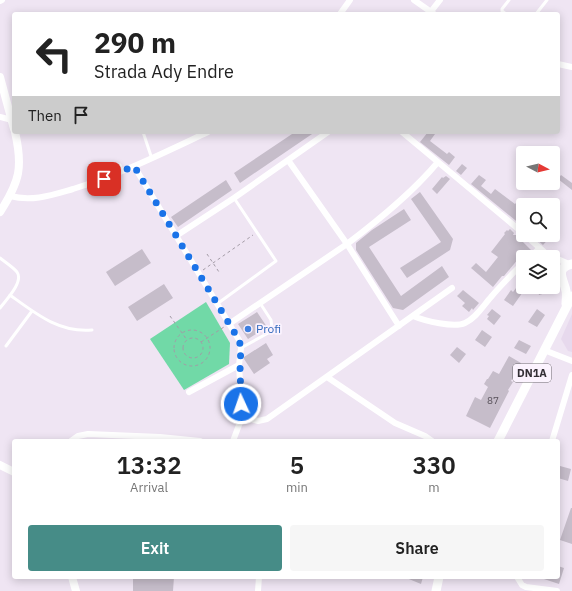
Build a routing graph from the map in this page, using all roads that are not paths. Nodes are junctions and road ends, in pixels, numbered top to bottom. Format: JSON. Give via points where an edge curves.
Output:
{"nodes":[{"id":1,"x":350,"y":0,"type":"edge"},
{"id":2,"x":414,"y":0,"type":"edge"},
{"id":3,"x":440,"y":0,"type":"edge"},
{"id":4,"x":509,"y":0,"type":"edge"},
{"id":5,"x":547,"y":0,"type":"edge"},
{"id":6,"x":341,"y":12,"type":"edge"},
{"id":7,"x":431,"y":12,"type":"edge"},
{"id":8,"x":433,"y":12,"type":"edge"},
{"id":9,"x":503,"y":12,"type":"edge"},
{"id":10,"x":538,"y":12,"type":"edge"},
{"id":11,"x":560,"y":64,"type":"edge"},
{"id":12,"x":572,"y":67,"type":"edge"},
{"id":13,"x":0,"y":80,"type":"edge"},
{"id":14,"x":0,"y":117,"type":"edge"},
{"id":15,"x":12,"y":120,"type":"joint"},
{"id":16,"x":15,"y":134,"type":"edge"},
{"id":17,"x":144,"y":134,"type":"edge"},
{"id":18,"x":204,"y":134,"type":"edge"},
{"id":19,"x":325,"y":134,"type":"edge"},
{"id":20,"x":404,"y":134,"type":"edge"},
{"id":21,"x":152,"y":159,"type":"junction"},
{"id":22,"x":288,"y":160,"type":"junction"},
{"id":23,"x":438,"y":162,"type":"junction"},
{"id":24,"x":134,"y":166,"type":"junction"},
{"id":25,"x":10,"y":196,"type":"junction"},
{"id":26,"x":234,"y":198,"type":"junction"},
{"id":27,"x":0,"y":212,"type":"edge"},
{"id":28,"x":516,"y":227,"type":"edge"},
{"id":29,"x":176,"y":236,"type":"junction"},
{"id":30,"x":533,"y":242,"type":"edge"},
{"id":31,"x":347,"y":244,"type":"junction"},
{"id":32,"x":540,"y":248,"type":"joint"},
{"id":33,"x":542,"y":250,"type":"edge"},
{"id":34,"x":0,"y":258,"type":"edge"},
{"id":35,"x":560,"y":261,"type":"edge"},
{"id":36,"x":571,"y":264,"type":"edge"},
{"id":37,"x":516,"y":271,"type":"edge"},
{"id":38,"x":560,"y":271,"type":"edge"},
{"id":39,"x":566,"y":281,"type":"edge"},
{"id":40,"x":452,"y":288,"type":"dead end"},
{"id":41,"x":10,"y":295,"type":"junction"},
{"id":42,"x":572,"y":296,"type":"edge"},
{"id":43,"x":260,"y":303,"type":"junction"},
{"id":44,"x":217,"y":304,"type":"junction"},
{"id":45,"x":566,"y":306,"type":"junction"},
{"id":46,"x":0,"y":308,"type":"edge"},
{"id":47,"x":32,"y":310,"type":"junction"},
{"id":48,"x":413,"y":316,"type":"junction"},
{"id":49,"x":229,"y":324,"type":"junction"},
{"id":50,"x":399,"y":326,"type":"junction"},
{"id":51,"x":92,"y":330,"type":"dead end"},
{"id":52,"x":6,"y":346,"type":"dead end"},
{"id":53,"x":241,"y":348,"type":"junction"},
{"id":54,"x":544,"y":350,"type":"junction"},
{"id":55,"x":572,"y":361,"type":"edge"},
{"id":56,"x":240,"y":365,"type":"junction"},
{"id":57,"x":572,"y":375,"type":"edge"},
{"id":58,"x":327,"y":377,"type":"junction"},
{"id":59,"x":188,"y":392,"type":"dead end"},
{"id":60,"x":242,"y":417,"type":"junction"},
{"id":61,"x":74,"y":439,"type":"edge"},
{"id":62,"x":184,"y":439,"type":"edge"},
{"id":63,"x":234,"y":439,"type":"edge"},
{"id":64,"x":429,"y":439,"type":"edge"},
{"id":65,"x":499,"y":439,"type":"edge"},
{"id":66,"x":553,"y":439,"type":"edge"},
{"id":67,"x":0,"y":465,"type":"edge"},
{"id":68,"x":12,"y":471,"type":"edge"},
{"id":69,"x":73,"y":579,"type":"edge"},
{"id":70,"x":259,"y":579,"type":"edge"},
{"id":71,"x":439,"y":579,"type":"edge"},
{"id":72,"x":518,"y":579,"type":"edge"},
{"id":73,"x":76,"y":591,"type":"edge"},
{"id":74,"x":258,"y":591,"type":"edge"},
{"id":75,"x":436,"y":591,"type":"edge"},
{"id":76,"x":520,"y":591,"type":"edge"},
{"id":77,"x":556,"y":591,"type":"edge"}],
"edges":[{"from":1,"to":6,"type":"street"},
{"from":2,"to":7,"type":"street"},
{"from":3,"to":8,"type":"street"},
{"from":4,"to":9,"type":"lane","via":[[502,9]]},
{"from":5,"to":10,"type":"lane"},
{"from":11,"to":12,"type":"street"},
{"from":13,"to":15,"type":"main road"},
{"from":14,"to":15,"type":"street"},
{"from":16,"to":25,"type":"main road","via":[[20,164]]},
{"from":17,"to":21,"type":"lane"},
{"from":18,"to":21,"type":"street"},
{"from":19,"to":22,"type":"street"},
{"from":20,"to":23,"type":"street"},
{"from":21,"to":24,"type":"street"},
{"from":22,"to":26,"type":"street"},
{"from":22,"to":31,"type":"street"},
{"from":23,"to":28,"type":"street"},
{"from":23,"to":31,"type":"street","via":[[409,193]]},
{"from":24,"to":25,"type":"street","via":[[121,168],[104,179],[42,197],[24,199]]},
{"from":24,"to":29,"type":"street"},
{"from":25,"to":27,"type":"main road"},
{"from":26,"to":29,"type":"street"},
{"from":26,"to":44,"type":"lane","via":[[276,261]]},
{"from":29,"to":44,"type":"street"},
{"from":30,"to":32,"type":"street"},
{"from":31,"to":43,"type":"street"},
{"from":31,"to":50,"type":"street"},
{"from":32,"to":33,"type":"street"},
{"from":34,"to":41,"type":"lane","via":[[18,274],[17,285]]},
{"from":35,"to":36,"type":"street"},
{"from":36,"to":39,"type":"main road","via":[[563,268]]},
{"from":37,"to":48,"type":"street","via":[[472,318],[464,323],[430,321]]},
{"from":38,"to":39,"type":"street"},
{"from":39,"to":45,"type":"main road"},
{"from":40,"to":48,"type":"street"},
{"from":41,"to":46,"type":"lane"},
{"from":41,"to":47,"type":"lane"},
{"from":42,"to":45,"type":"main road","number":"DN1A"},
{"from":43,"to":49,"type":"street"},
{"from":43,"to":53,"type":"lane","via":[[271,320],[272,328],[270,332]]},
{"from":44,"to":49,"type":"street"},
{"from":45,"to":54,"type":"main road","number":"DN1A"},
{"from":47,"to":51,"type":"lane","via":[[55,325],[80,331]]},
{"from":47,"to":52,"type":"lane"},
{"from":48,"to":50,"type":"street"},
{"from":49,"to":53,"type":"street"},
{"from":50,"to":58,"type":"street"},
{"from":53,"to":56,"type":"street"},
{"from":54,"to":55,"type":"street"},
{"from":54,"to":65,"type":"main road","number":"DN1A"},
{"from":56,"to":59,"type":"street"},
{"from":56,"to":60,"type":"street"},
{"from":57,"to":66,"type":"street"},
{"from":58,"to":60,"type":"street","via":[[267,419],[258,421]]},
{"from":58,"to":64,"type":"street","via":[[395,423]]},
{"from":60,"to":63,"type":"street"},
{"from":61,"to":62,"type":"street","via":[[88,434]]},
{"from":67,"to":68,"type":"main road"},
{"from":69,"to":73,"type":"main road"},
{"from":70,"to":74,"type":"street"},
{"from":71,"to":75,"type":"main road"},
{"from":72,"to":76,"type":"street"},
{"from":72,"to":77,"type":"street","via":[[526,587]]}]}
